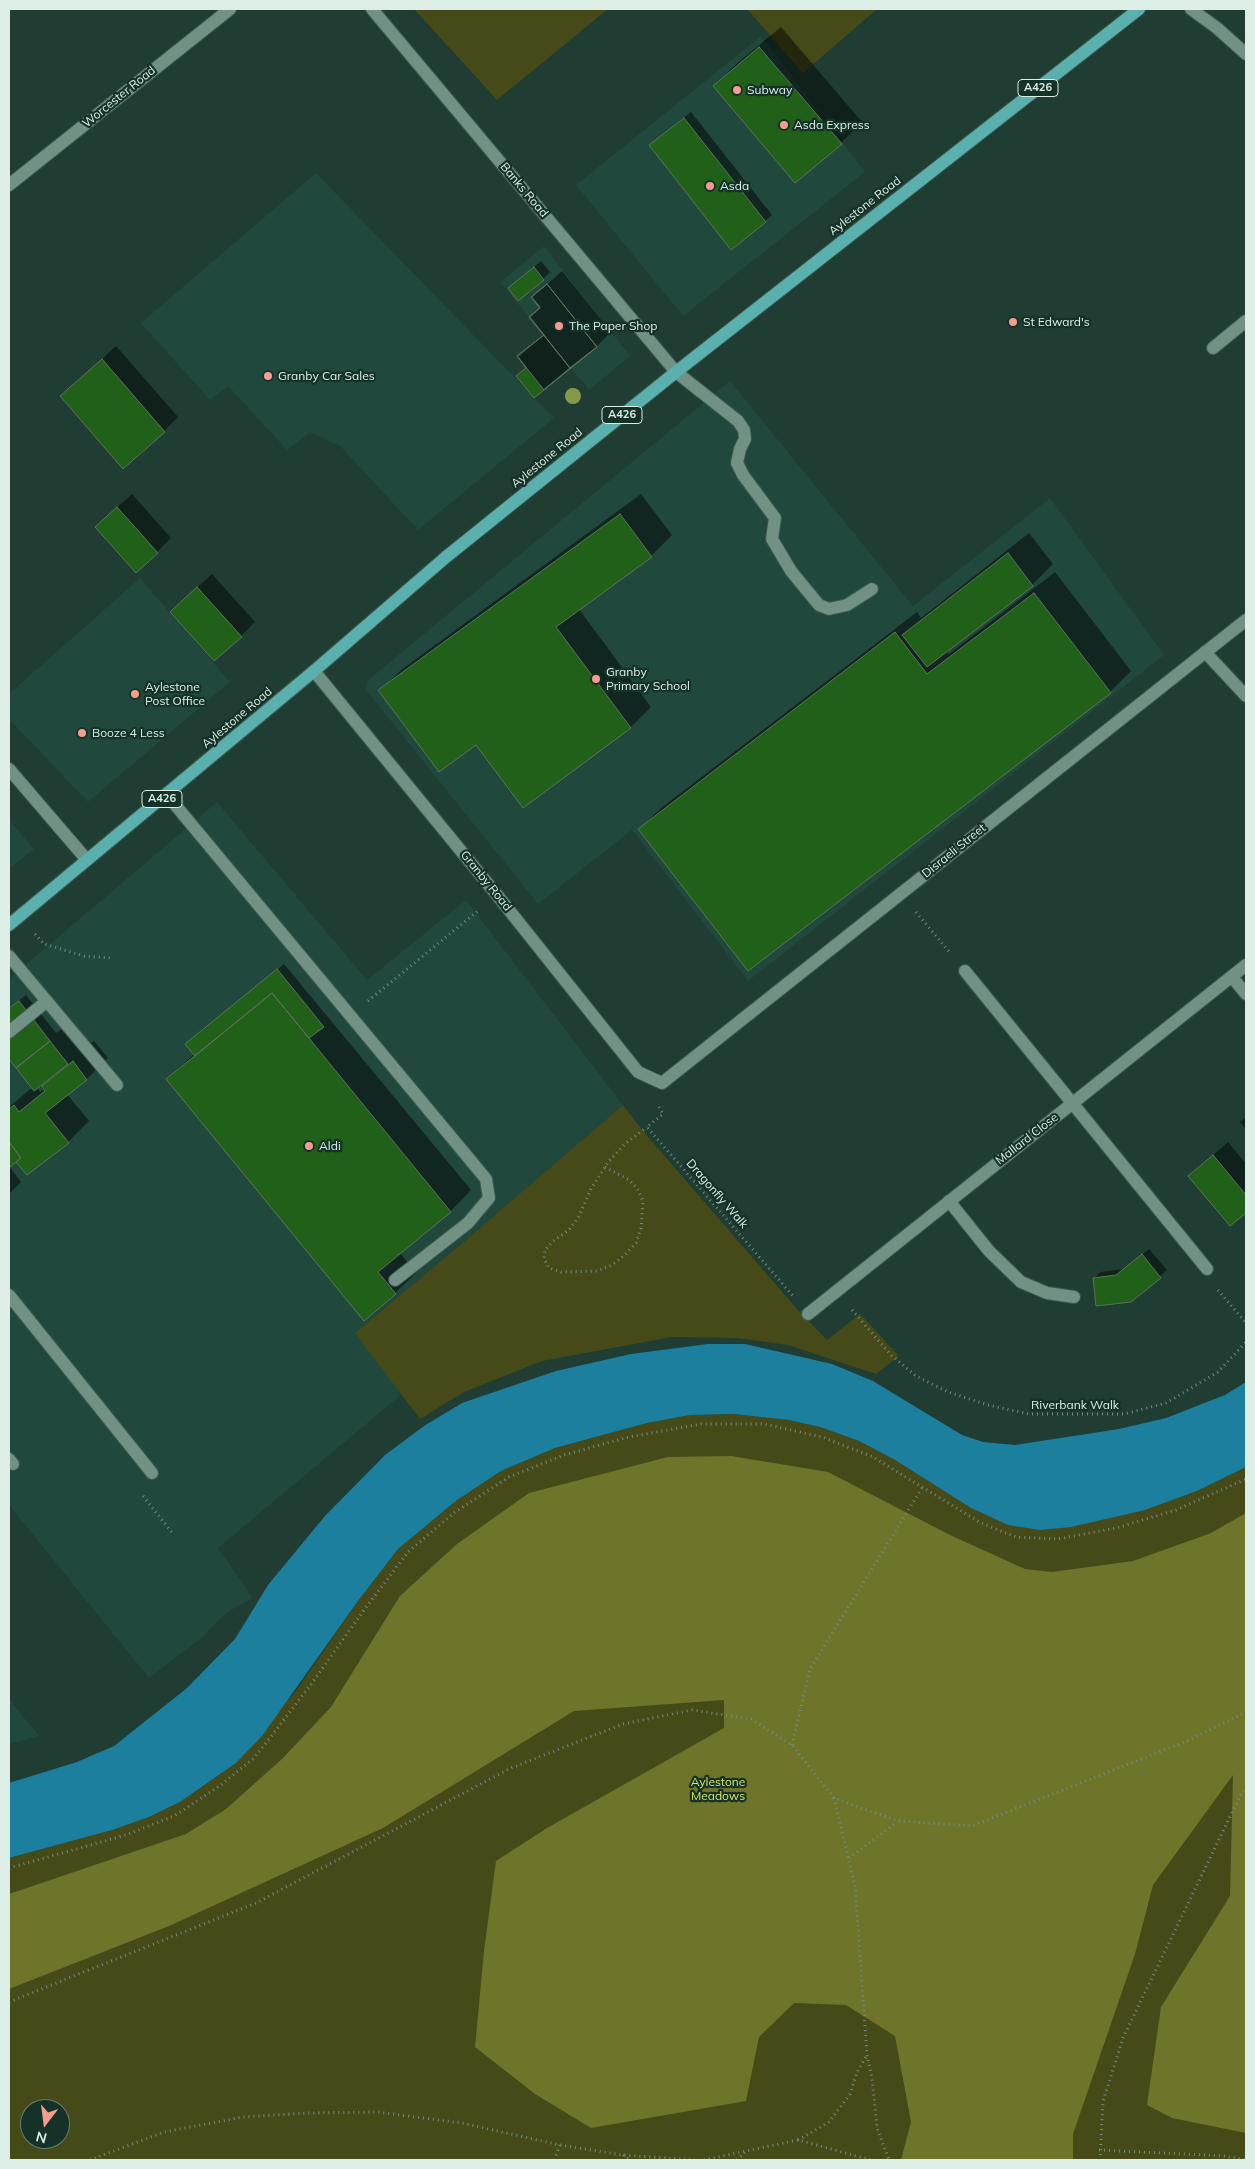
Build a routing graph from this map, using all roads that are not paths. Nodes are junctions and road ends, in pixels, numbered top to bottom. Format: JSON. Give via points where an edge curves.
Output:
{"nodes":[{"id":1,"x":230,"y":9,"type":"edge"},
{"id":2,"x":372,"y":9,"type":"edge"},
{"id":3,"x":1139,"y":9,"type":"edge"},
{"id":4,"x":1191,"y":9,"type":"edge"},
{"id":5,"x":1246,"y":54,"type":"edge"},
{"id":6,"x":9,"y":185,"type":"edge"},
{"id":7,"x":1246,"y":321,"type":"edge"},
{"id":8,"x":1213,"y":348,"type":"dead end"},
{"id":9,"x":676,"y":372,"type":"junction"},
{"id":10,"x":872,"y":589,"type":"dead end"},
{"id":11,"x":1246,"y":620,"type":"edge"},
{"id":12,"x":1205,"y":652,"type":"junction"},
{"id":13,"x":314,"y":671,"type":"junction"},
{"id":14,"x":1246,"y":696,"type":"edge"},
{"id":15,"x":9,"y":769,"type":"edge"},
{"id":16,"x":166,"y":795,"type":"junction"},
{"id":17,"x":87,"y":860,"type":"junction"},
{"id":18,"x":9,"y":925,"type":"edge"},
{"id":19,"x":9,"y":956,"type":"edge"},
{"id":20,"x":1246,"y":965,"type":"edge"},
{"id":21,"x":965,"y":972,"type":"road end"},
{"id":22,"x":1232,"y":977,"type":"junction"},
{"id":23,"x":1246,"y":994,"type":"edge"},
{"id":24,"x":47,"y":1001,"type":"junction"},
{"id":25,"x":9,"y":1032,"type":"edge"},
{"id":26,"x":662,"y":1083,"type":"joint"},
{"id":27,"x":117,"y":1085,"type":"dead end"},
{"id":28,"x":1072,"y":1103,"type":"junction"},
{"id":29,"x":948,"y":1201,"type":"junction"},
{"id":30,"x":1208,"y":1269,"type":"road end"},
{"id":31,"x":395,"y":1280,"type":"dead end"},
{"id":32,"x":9,"y":1295,"type":"edge"},
{"id":33,"x":1074,"y":1297,"type":"dead end"},
{"id":34,"x":808,"y":1314,"type":"road end"},
{"id":35,"x":152,"y":1473,"type":"dead end"}],
"edges":[{"from":1,"to":6,"type":"street","name":"Worcester Road"},
{"from":2,"to":9,"type":"street","name":"Banks Road"},
{"from":3,"to":9,"type":"main road","name":"Aylestone Road","number":"A426"},
{"from":4,"to":5,"type":"street"},
{"from":7,"to":8,"type":"street"},
{"from":9,"to":10,"type":"street","name":"Banks Road","via":[[738,421],[744,430],[745,439],[737,463],[775,518],[772,539],[791,571],[819,605],[829,609],[847,605]]},
{"from":9,"to":13,"type":"main road","name":"Aylestone Road","number":"A426","via":[[446,556]]},
{"from":11,"to":12,"type":"street","name":"Disraeli Street"},
{"from":12,"to":14,"type":"street"},
{"from":12,"to":26,"type":"street","name":"Disraeli Street"},
{"from":13,"to":16,"type":"main road","name":"Aylestone Road","number":"A426"},
{"from":13,"to":26,"type":"street","name":"Granby Road","via":[[638,1072]]},
{"from":15,"to":17,"type":"street"},
{"from":16,"to":17,"type":"main road","name":"Aylestone Road","number":"A426"},
{"from":16,"to":31,"type":"street","via":[[486,1179],[489,1198],[468,1223]]},
{"from":17,"to":18,"type":"main road","name":"Aylestone Road","number":"A426"},
{"from":19,"to":24,"type":"street"},
{"from":20,"to":22,"type":"street","name":"Mallard Close"},
{"from":21,"to":28,"type":"street"},
{"from":22,"to":23,"type":"street"},
{"from":22,"to":28,"type":"street","name":"Mallard Close"},
{"from":24,"to":25,"type":"street"},
{"from":24,"to":27,"type":"street"},
{"from":28,"to":29,"type":"street","name":"Mallard Close"},
{"from":28,"to":30,"type":"street"},
{"from":29,"to":33,"type":"street","via":[[989,1251],[1021,1282],[1047,1293]]},
{"from":29,"to":34,"type":"street","name":"Mallard Close"},
{"from":32,"to":35,"type":"street"}]}
